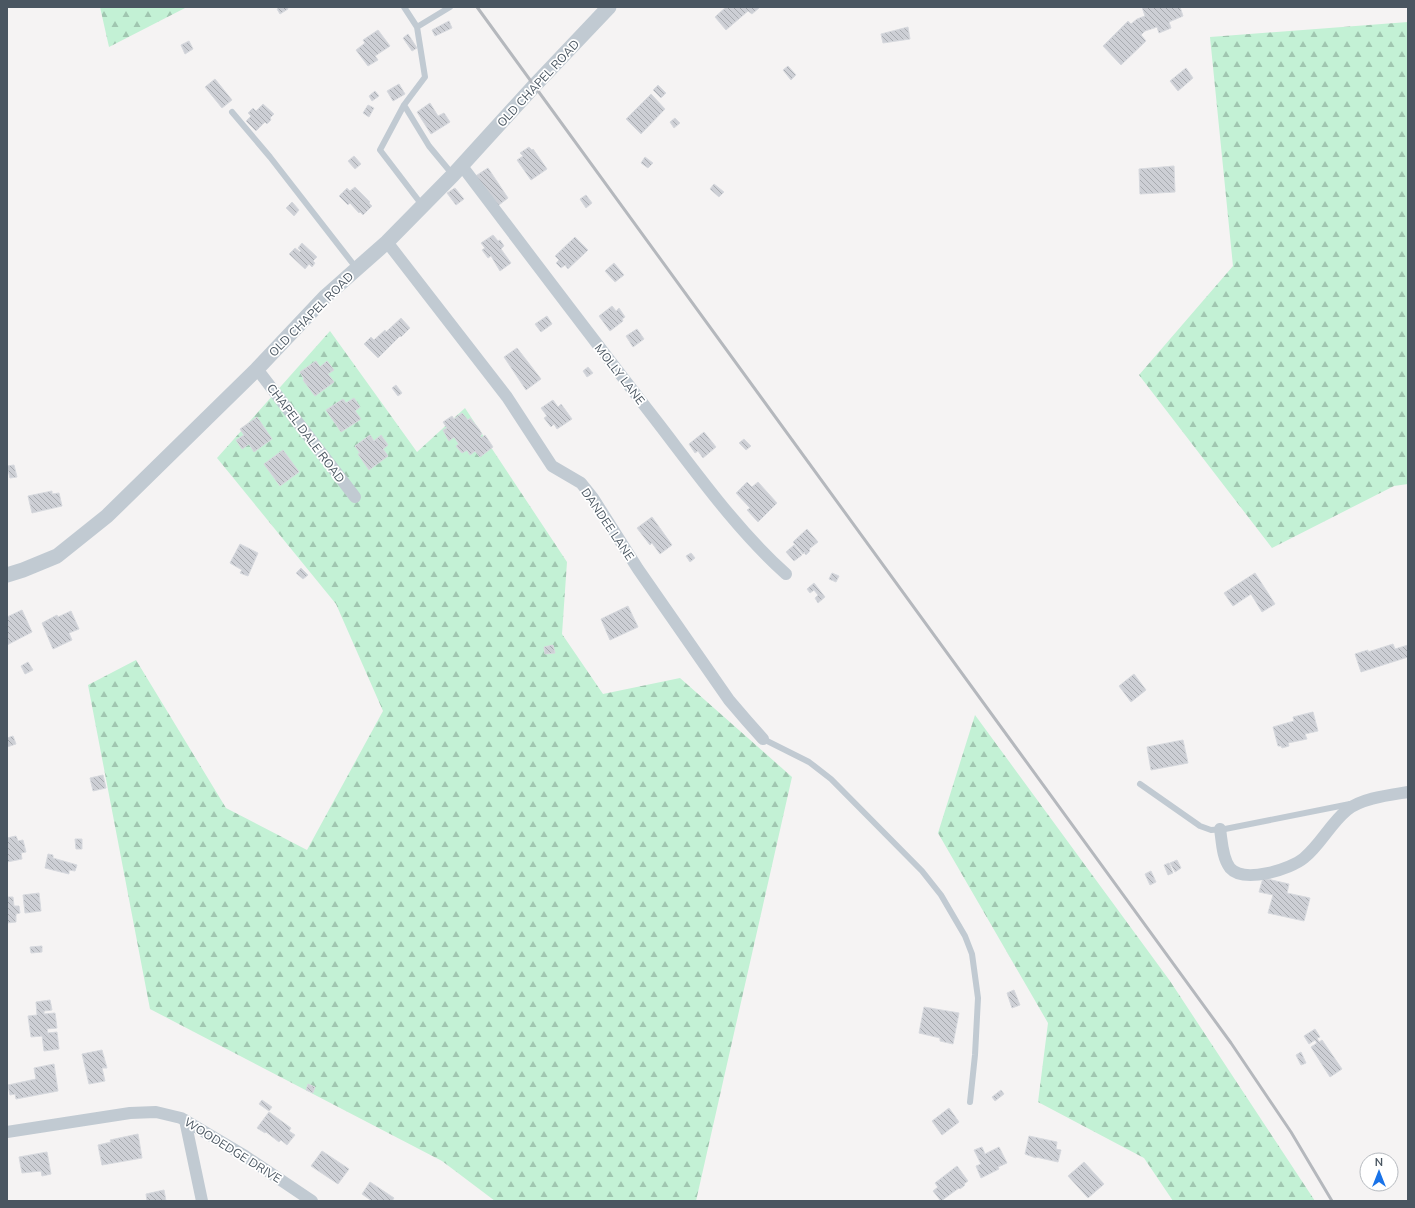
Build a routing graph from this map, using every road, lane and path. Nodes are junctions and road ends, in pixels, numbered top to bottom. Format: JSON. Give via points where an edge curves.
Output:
{"nodes":[{"id":1,"x":404,"y":7,"type":"edge"},
{"id":2,"x":450,"y":7,"type":"edge"},
{"id":3,"x":609,"y":7,"type":"edge"},
{"id":4,"x":417,"y":27,"type":"junction"},
{"id":5,"x":404,"y":105,"type":"junction"},
{"id":6,"x":232,"y":112,"type":"dead end"},
{"id":7,"x":458,"y":170,"type":"junction"},
{"id":8,"x":423,"y":206,"type":"junction"},
{"id":9,"x":387,"y":242,"type":"junction"},
{"id":10,"x":357,"y":269,"type":"junction"},
{"id":11,"x":257,"y":369,"type":"junction"},
{"id":12,"x":354,"y":497,"type":"dead end"},
{"id":13,"x":786,"y":574,"type":"dead end"},
{"id":14,"x":7,"y":575,"type":"edge"},
{"id":15,"x":763,"y":739,"type":"joint"},
{"id":16,"x":1140,"y":784,"type":"dead end"},
{"id":17,"x":1408,"y":792,"type":"edge"},
{"id":18,"x":1359,"y":803,"type":"junction"},
{"id":19,"x":1220,"y":829,"type":"junction"},
{"id":20,"x":970,"y":1102,"type":"dead end"},
{"id":21,"x":185,"y":1120,"type":"junction"},
{"id":22,"x":7,"y":1132,"type":"edge"},
{"id":23,"x":202,"y":1201,"type":"edge"},
{"id":24,"x":312,"y":1201,"type":"edge"}],
"edges":[{"from":1,"to":4,"type":"lane"},
{"from":2,"to":4,"type":"lane"},
{"from":3,"to":7,"type":"street","name":"OLD CHAPEL ROAD","via":[[534,85]]},
{"from":4,"to":5,"type":"lane","via":[[425,78]]},
{"from":5,"to":7,"type":"lane","via":[[429,146]]},
{"from":5,"to":8,"type":"lane","via":[[380,150]]},
{"from":6,"to":10,"type":"lane"},
{"from":7,"to":8,"type":"street","name":"OLD CHAPEL ROAD"},
{"from":7,"to":13,"type":"street","name":"MOLLY LANE","via":[[721,504],[744,532]]},
{"from":8,"to":9,"type":"street","name":"OLD CHAPEL ROAD"},
{"from":9,"to":10,"type":"street","name":"OLD CHAPEL ROAD"},
{"from":9,"to":15,"type":"street","name":"DANDEE LANE","via":[[507,397],[552,466],[580,483],[593,498],[729,700]]},
{"from":10,"to":11,"type":"street","name":"OLD CHAPEL ROAD","via":[[326,296]]},
{"from":11,"to":12,"type":"street","name":"CHAPEL DALE ROAD"},
{"from":11,"to":14,"type":"street","name":"OLD CHAPEL ROAD","via":[[107,516],[57,556]]},
{"from":15,"to":20,"type":"lane","via":[[809,762],[831,779],[922,871],[941,895],[965,936],[972,954],[978,998]]},
{"from":16,"to":19,"type":"lane","via":[[1200,826],[1211,830]]},
{"from":17,"to":18,"type":"street"},
{"from":18,"to":19,"type":"lane"},
{"from":18,"to":19,"type":"street","via":[[1347,809],[1304,858],[1291,867],[1257,874],[1237,873],[1230,868],[1225,859]]},
{"from":21,"to":22,"type":"street","name":"WOODEDGE DRIVE","via":[[168,1114],[130,1113]]},
{"from":21,"to":23,"type":"street"},
{"from":21,"to":24,"type":"street","name":"WOODEDGE DRIVE"}]}
